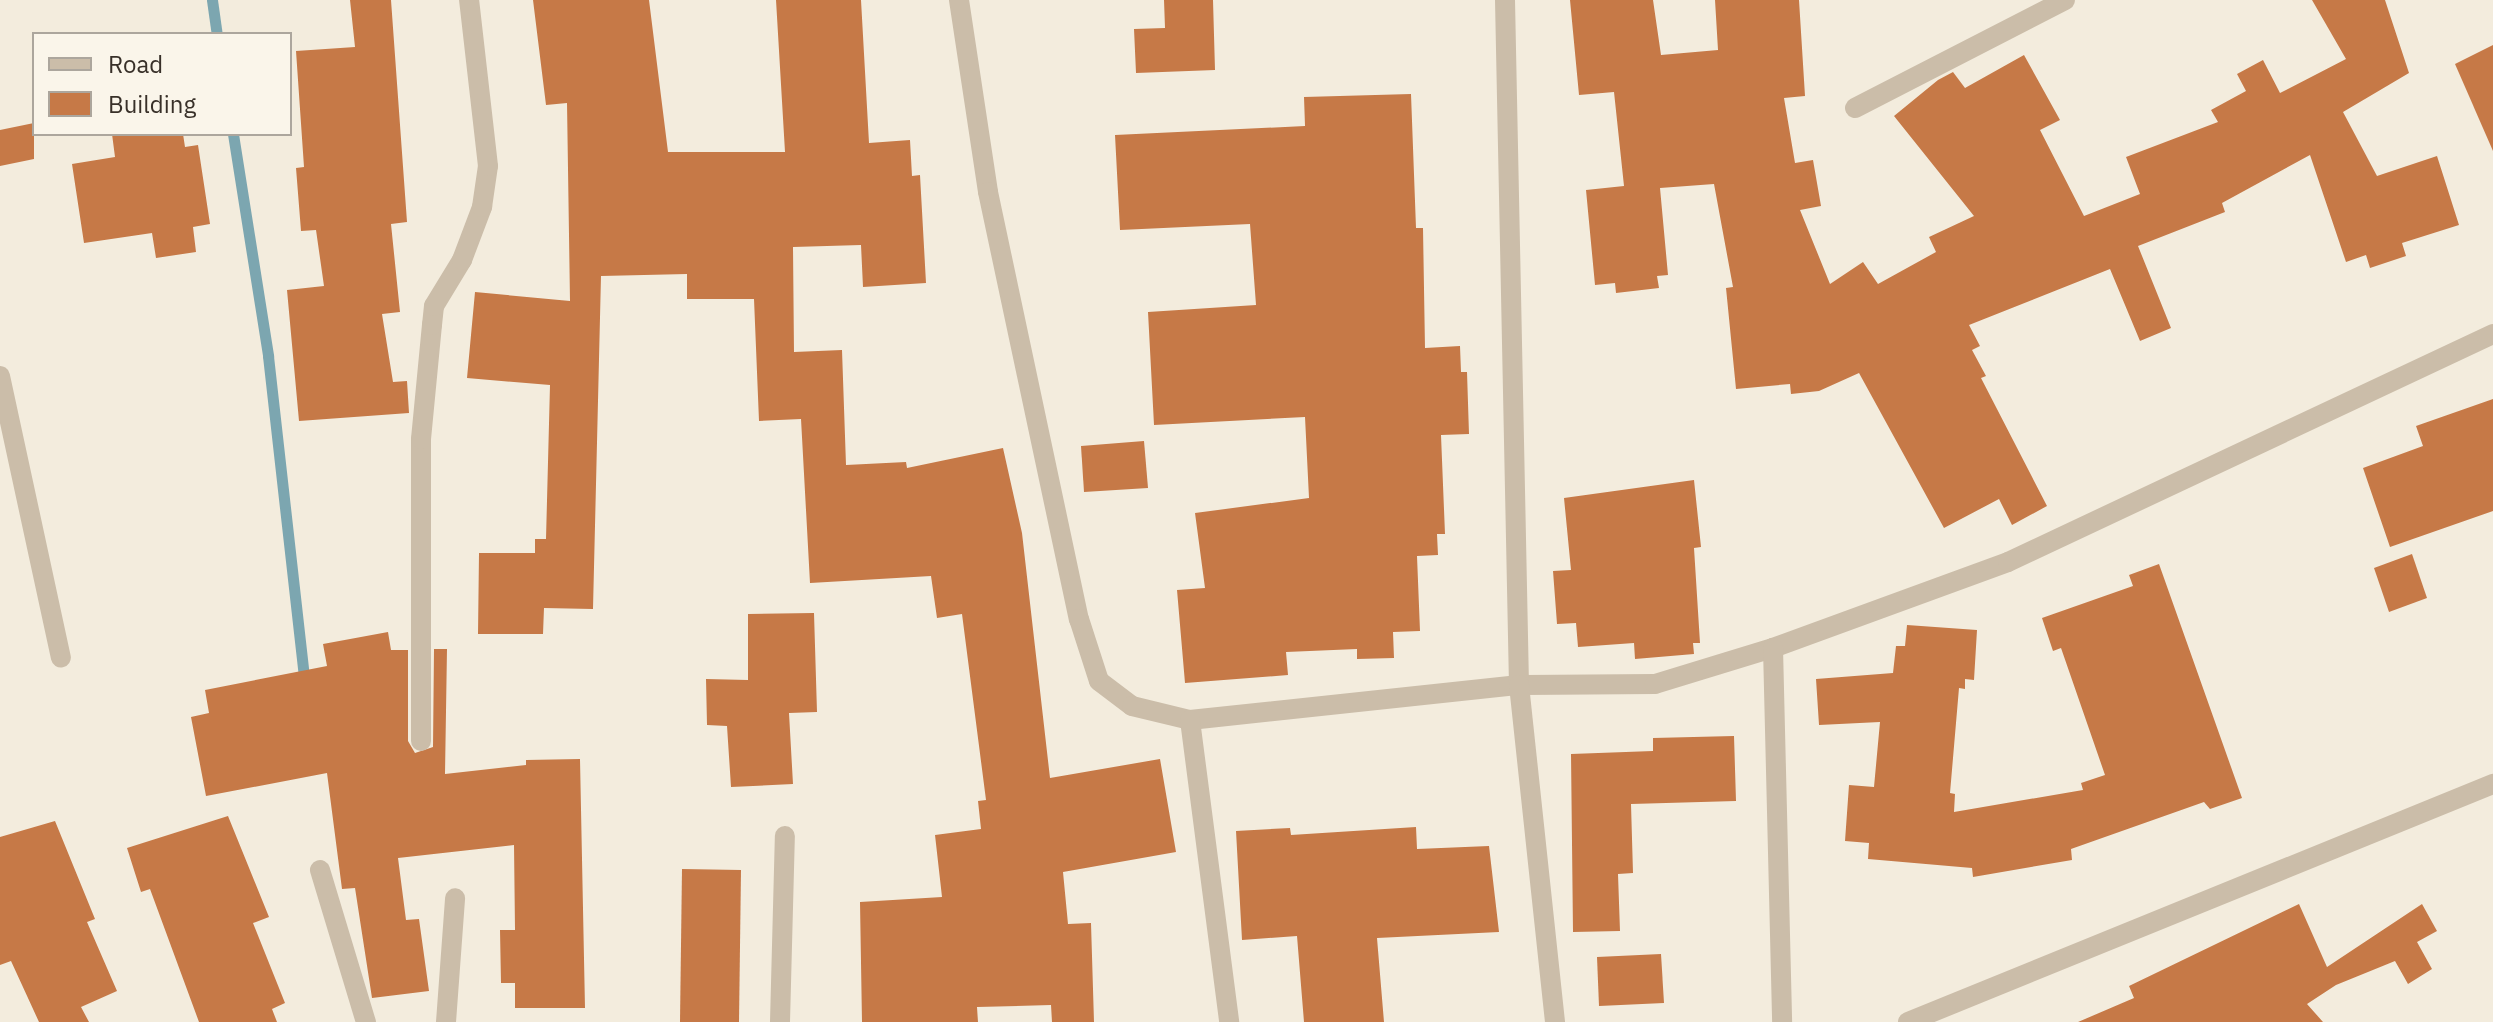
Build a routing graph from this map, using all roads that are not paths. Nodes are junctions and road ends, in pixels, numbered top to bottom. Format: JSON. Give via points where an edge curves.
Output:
{"nodes":[{"id":1,"x":469,"y":0,"type":"edge"},
{"id":2,"x":959,"y":0,"type":"edge"},
{"id":3,"x":1505,"y":0,"type":"edge"},
{"id":4,"x":2065,"y":0,"type":"edge"},
{"id":5,"x":1855,"y":108,"type":"dead end"},
{"id":6,"x":2493,"y":334,"type":"edge"},
{"id":7,"x":0,"y":376,"type":"edge"},
{"id":8,"x":1773,"y":648,"type":"junction"},
{"id":9,"x":61,"y":657,"type":"dead end"},
{"id":10,"x":1519,"y":685,"type":"junction"},
{"id":11,"x":1190,"y":720,"type":"junction"},
{"id":12,"x":421,"y":741,"type":"dead end"},
{"id":13,"x":2493,"y":784,"type":"edge"},
{"id":14,"x":785,"y":836,"type":"dead end"},
{"id":15,"x":320,"y":870,"type":"dead end"},
{"id":16,"x":455,"y":898,"type":"dead end"},
{"id":17,"x":366,"y":1022,"type":"edge"},
{"id":18,"x":446,"y":1022,"type":"edge"},
{"id":19,"x":780,"y":1022,"type":"edge"},
{"id":20,"x":1229,"y":1022,"type":"edge"},
{"id":21,"x":1555,"y":1022,"type":"edge"},
{"id":22,"x":1782,"y":1022,"type":"edge"},
{"id":23,"x":1908,"y":1022,"type":"edge"}],
"edges":[{"from":1,"to":12,"type":"street","via":[[488,166],[482,207],[462,260],[434,306],[421,439]]},
{"from":2,"to":11,"type":"street","via":[[988,192],[1079,619],[1099,681],[1132,706]]},
{"from":3,"to":10,"type":"street"},
{"from":4,"to":5,"type":"street"},
{"from":6,"to":8,"type":"street","via":[[2008,562]]},
{"from":7,"to":9,"type":"street"},
{"from":8,"to":10,"type":"street","via":[[1655,684]]},
{"from":8,"to":22,"type":"street"},
{"from":10,"to":11,"type":"street"},
{"from":10,"to":21,"type":"street"},
{"from":11,"to":20,"type":"street"},
{"from":13,"to":23,"type":"street"},
{"from":14,"to":19,"type":"street"},
{"from":15,"to":17,"type":"street"},
{"from":16,"to":18,"type":"street"}]}
